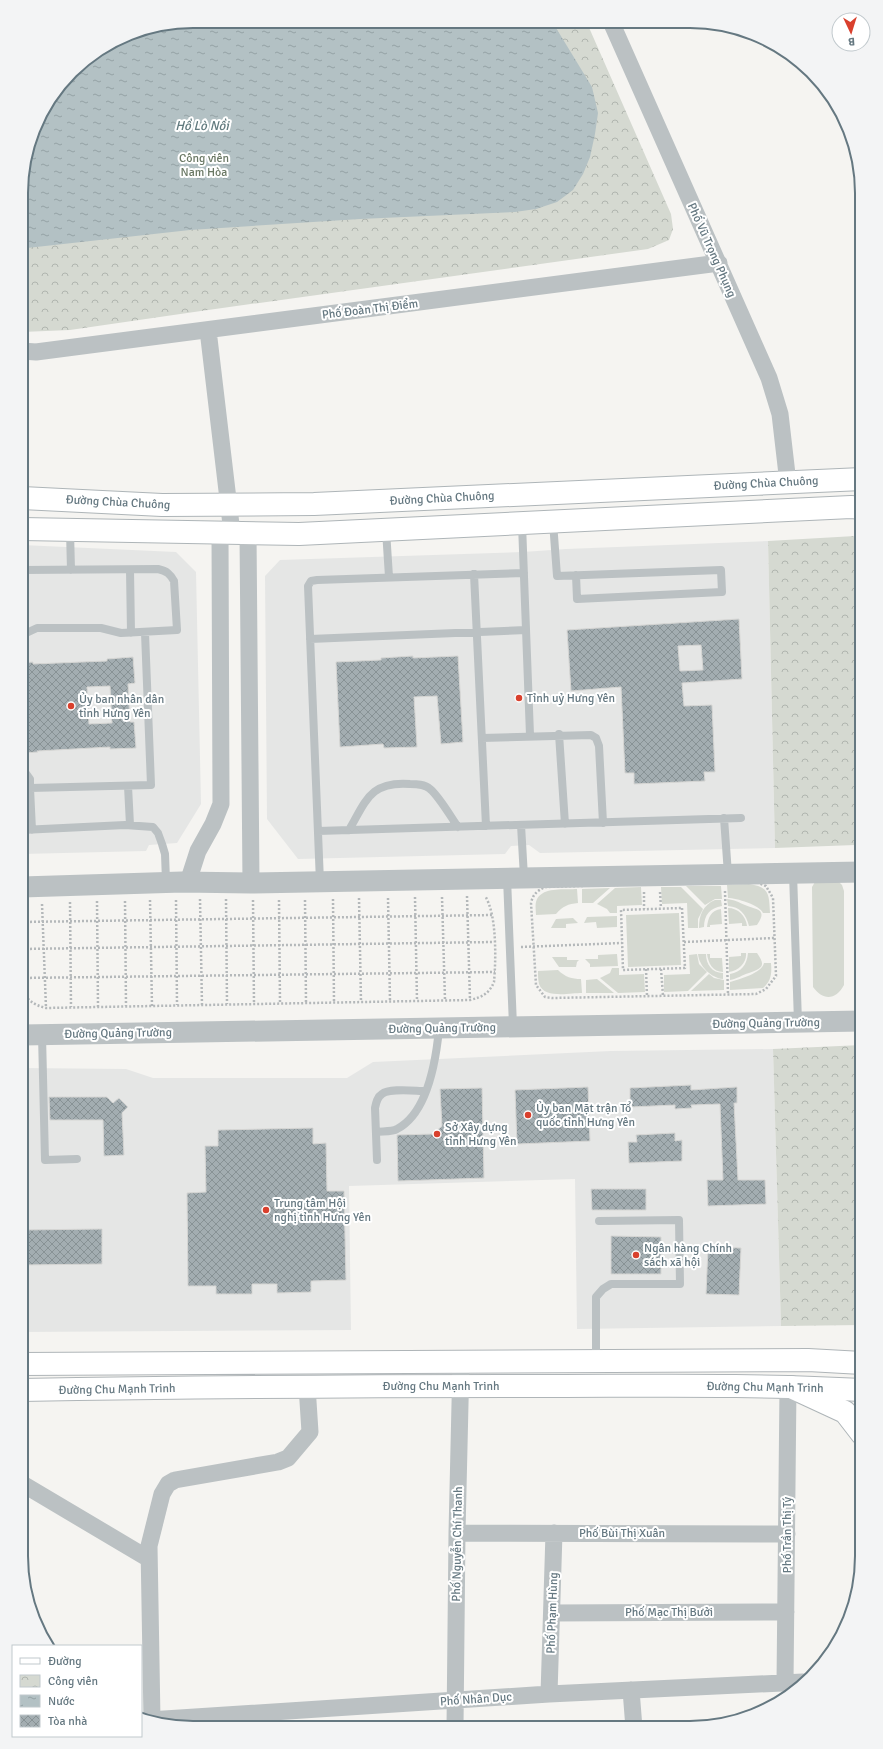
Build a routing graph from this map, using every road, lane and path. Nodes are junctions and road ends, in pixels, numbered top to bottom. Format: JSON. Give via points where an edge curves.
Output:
{"nodes":[{"id":1,"x":614,"y":28,"type":"edge"},
{"id":2,"x":719,"y":264,"type":"junction"},
{"id":3,"x":208,"y":330,"type":"junction"},
{"id":4,"x":28,"y":351,"type":"edge"},
{"id":5,"x":855,"y":478,"type":"edge"},
{"id":6,"x":788,"y":483,"type":"junction"},
{"id":7,"x":480,"y":496,"type":"junction"},
{"id":8,"x":28,"y":498,"type":"edge"},
{"id":9,"x":229,"y":505,"type":"junction"},
{"id":10,"x":855,"y":508,"type":"edge"},
{"id":11,"x":554,"y":521,"type":"junction"},
{"id":12,"x":522,"y":523,"type":"junction"},
{"id":13,"x":482,"y":525,"type":"junction"},
{"id":14,"x":28,"y":529,"type":"edge"},
{"id":15,"x":386,"y":530,"type":"junction"},
{"id":16,"x":70,"y":531,"type":"junction"},
{"id":17,"x":233,"y":533,"type":"junction"},
{"id":18,"x":28,"y":570,"type":"edge"},
{"id":19,"x":71,"y":570,"type":"junction"},
{"id":20,"x":130,"y":570,"type":"junction"},
{"id":21,"x":524,"y":572,"type":"junction"},
{"id":22,"x":474,"y":574,"type":"junction"},
{"id":23,"x":576,"y":575,"type":"junction"},
{"id":24,"x":389,"y":577,"type":"junction"},
{"id":25,"x":526,"y":630,"type":"junction"},
{"id":26,"x":28,"y":632,"type":"edge"},
{"id":27,"x":476,"y":632,"type":"junction"},
{"id":28,"x":131,"y":633,"type":"junction"},
{"id":29,"x":145,"y":633,"type":"junction"},
{"id":30,"x":310,"y":639,"type":"junction"},
{"id":31,"x":559,"y":734,"type":"junction"},
{"id":32,"x":530,"y":735,"type":"junction"},
{"id":33,"x":482,"y":738,"type":"junction"},
{"id":34,"x":28,"y":776,"type":"edge"},
{"id":35,"x":128,"y":786,"type":"junction"},
{"id":36,"x":30,"y":788,"type":"junction"},
{"id":37,"x":724,"y":818,"type":"junction"},
{"id":38,"x":741,"y":818,"type":"dead end"},
{"id":39,"x":603,"y":823,"type":"junction"},
{"id":40,"x":565,"y":824,"type":"junction"},
{"id":41,"x":130,"y":825,"type":"junction"},
{"id":42,"x":521,"y":825,"type":"junction"},
{"id":43,"x":458,"y":826,"type":"junction"},
{"id":44,"x":486,"y":826,"type":"junction"},
{"id":45,"x":28,"y":830,"type":"edge"},
{"id":46,"x":32,"y":830,"type":"junction"},
{"id":47,"x":349,"y":830,"type":"junction"},
{"id":48,"x":318,"y":831,"type":"junction"},
{"id":49,"x":855,"y":872,"type":"edge"},
{"id":50,"x":793,"y":873,"type":"junction"},
{"id":51,"x":516,"y":878,"type":"junction"},
{"id":52,"x":726,"y":878,"type":"junction"},
{"id":53,"x":643,"y":884,"type":"junction"},
{"id":54,"x":659,"y":884,"type":"junction"},
{"id":55,"x":28,"y":887,"type":"edge"},
{"id":56,"x":327,"y":888,"type":"junction"},
{"id":57,"x":183,"y":890,"type":"junction"},
{"id":58,"x":252,"y":890,"type":"junction"},
{"id":59,"x":482,"y":892,"type":"dead end"},
{"id":60,"x":467,"y":893,"type":"dead end"},
{"id":61,"x":388,"y":894,"type":"dead end"},
{"id":62,"x":414,"y":894,"type":"dead end"},
{"id":63,"x":442,"y":894,"type":"dead end"},
{"id":64,"x":359,"y":895,"type":"dead end"},
{"id":65,"x":279,"y":896,"type":"dead end"},
{"id":66,"x":305,"y":896,"type":"dead end"},
{"id":67,"x":226,"y":897,"type":"dead end"},
{"id":68,"x":125,"y":899,"type":"dead end"},
{"id":69,"x":150,"y":899,"type":"dead end"},
{"id":70,"x":70,"y":900,"type":"dead end"},
{"id":71,"x":97,"y":900,"type":"dead end"},
{"id":72,"x":42,"y":901,"type":"dead end"},
{"id":73,"x":660,"y":908,"type":"junction"},
{"id":74,"x":644,"y":909,"type":"junction"},
{"id":75,"x":467,"y":915,"type":"junction"},
{"id":76,"x":493,"y":915,"type":"junction"},
{"id":77,"x":388,"y":916,"type":"junction"},
{"id":78,"x":415,"y":916,"type":"junction"},
{"id":79,"x":443,"y":916,"type":"junction"},
{"id":80,"x":305,"y":917,"type":"junction"},
{"id":81,"x":334,"y":917,"type":"junction"},
{"id":82,"x":359,"y":917,"type":"junction"},
{"id":83,"x":226,"y":918,"type":"junction"},
{"id":84,"x":253,"y":918,"type":"junction"},
{"id":85,"x":279,"y":918,"type":"junction"},
{"id":86,"x":176,"y":919,"type":"junction"},
{"id":87,"x":200,"y":919,"type":"junction"},
{"id":88,"x":98,"y":920,"type":"junction"},
{"id":89,"x":125,"y":920,"type":"junction"},
{"id":90,"x":150,"y":920,"type":"junction"},
{"id":91,"x":42,"y":921,"type":"junction"},
{"id":92,"x":70,"y":921,"type":"junction"},
{"id":93,"x":28,"y":922,"type":"edge"},
{"id":94,"x":774,"y":938,"type":"junction"},
{"id":95,"x":726,"y":940,"type":"junction"},
{"id":96,"x":494,"y":942,"type":"junction"},
{"id":97,"x":684,"y":942,"type":"junction"},
{"id":98,"x":468,"y":943,"type":"junction"},
{"id":99,"x":622,"y":943,"type":"junction"},
{"id":100,"x":360,"y":944,"type":"junction"},
{"id":101,"x":388,"y":944,"type":"junction"},
{"id":102,"x":416,"y":944,"type":"junction"},
{"id":103,"x":443,"y":944,"type":"junction"},
{"id":104,"x":305,"y":945,"type":"junction"},
{"id":105,"x":334,"y":945,"type":"junction"},
{"id":106,"x":201,"y":946,"type":"junction"},
{"id":107,"x":226,"y":946,"type":"junction"},
{"id":108,"x":253,"y":946,"type":"junction"},
{"id":109,"x":279,"y":946,"type":"junction"},
{"id":110,"x":534,"y":946,"type":"junction"},
{"id":111,"x":150,"y":947,"type":"junction"},
{"id":112,"x":177,"y":947,"type":"junction"},
{"id":113,"x":44,"y":948,"type":"junction"},
{"id":114,"x":70,"y":948,"type":"junction"},
{"id":115,"x":98,"y":948,"type":"junction"},
{"id":116,"x":126,"y":948,"type":"junction"},
{"id":117,"x":28,"y":949,"type":"edge"},
{"id":118,"x":661,"y":969,"type":"junction"},
{"id":119,"x":646,"y":970,"type":"junction"},
{"id":120,"x":469,"y":972,"type":"junction"},
{"id":121,"x":495,"y":972,"type":"junction"},
{"id":122,"x":389,"y":973,"type":"junction"},
{"id":123,"x":417,"y":973,"type":"junction"},
{"id":124,"x":444,"y":973,"type":"junction"},
{"id":125,"x":306,"y":974,"type":"junction"},
{"id":126,"x":334,"y":974,"type":"junction"},
{"id":127,"x":360,"y":974,"type":"junction"},
{"id":128,"x":227,"y":975,"type":"junction"},
{"id":129,"x":254,"y":975,"type":"junction"},
{"id":130,"x":279,"y":975,"type":"junction"},
{"id":131,"x":151,"y":976,"type":"junction"},
{"id":132,"x":177,"y":976,"type":"junction"},
{"id":133,"x":202,"y":976,"type":"junction"},
{"id":134,"x":71,"y":977,"type":"junction"},
{"id":135,"x":98,"y":977,"type":"junction"},
{"id":136,"x":126,"y":977,"type":"junction"},
{"id":137,"x":28,"y":978,"type":"edge"},
{"id":138,"x":45,"y":978,"type":"junction"},
{"id":139,"x":728,"y":994,"type":"junction"},
{"id":140,"x":647,"y":996,"type":"junction"},
{"id":141,"x":663,"y":996,"type":"junction"},
{"id":142,"x":28,"y":999,"type":"edge"},
{"id":143,"x":445,"y":1000,"type":"junction"},
{"id":144,"x":470,"y":1000,"type":"junction"},
{"id":145,"x":390,"y":1001,"type":"junction"},
{"id":146,"x":417,"y":1001,"type":"junction"},
{"id":147,"x":334,"y":1002,"type":"junction"},
{"id":148,"x":361,"y":1002,"type":"junction"},
{"id":149,"x":280,"y":1003,"type":"junction"},
{"id":150,"x":306,"y":1003,"type":"junction"},
{"id":151,"x":227,"y":1004,"type":"junction"},
{"id":152,"x":254,"y":1004,"type":"junction"},
{"id":153,"x":202,"y":1005,"type":"junction"},
{"id":154,"x":126,"y":1006,"type":"junction"},
{"id":155,"x":152,"y":1006,"type":"junction"},
{"id":156,"x":177,"y":1006,"type":"junction"},
{"id":157,"x":98,"y":1007,"type":"junction"},
{"id":158,"x":46,"y":1008,"type":"junction"},
{"id":159,"x":71,"y":1008,"type":"junction"},
{"id":160,"x":855,"y":1021,"type":"edge"},
{"id":161,"x":798,"y":1022,"type":"junction"},
{"id":162,"x":513,"y":1027,"type":"junction"},
{"id":163,"x":439,"y":1028,"type":"junction"},
{"id":164,"x":32,"y":1035,"type":"edge"},
{"id":165,"x":426,"y":1091,"type":"junction"},
{"id":166,"x":376,"y":1132,"type":"junction"},
{"id":167,"x":76,"y":1159,"type":"dead end"},
{"id":168,"x":377,"y":1160,"type":"dead end"},
{"id":169,"x":599,"y":1221,"type":"dead end"},
{"id":170,"x":596,"y":1360,"type":"junction"},
{"id":171,"x":461,"y":1361,"type":"junction"},
{"id":172,"x":855,"y":1363,"type":"edge"},
{"id":173,"x":28,"y":1364,"type":"edge"},
{"id":174,"x":307,"y":1386,"type":"junction"},
{"id":175,"x":460,"y":1386,"type":"junction"},
{"id":176,"x":788,"y":1386,"type":"junction"},
{"id":177,"x":28,"y":1390,"type":"edge"},
{"id":178,"x":855,"y":1390,"type":"edge"},
{"id":179,"x":855,"y":1425,"type":"edge"},
{"id":180,"x":28,"y":1487,"type":"edge"},
{"id":181,"x":457,"y":1533,"type":"junction"},
{"id":182,"x":554,"y":1533,"type":"junction"},
{"id":183,"x":787,"y":1534,"type":"junction"},
{"id":184,"x":148,"y":1559,"type":"junction"},
{"id":185,"x":786,"y":1612,"type":"junction"},
{"id":186,"x":552,"y":1613,"type":"junction"},
{"id":187,"x":796,"y":1682,"type":"edge"},
{"id":188,"x":785,"y":1683,"type":"junction"},
{"id":189,"x":631,"y":1690,"type":"junction"},
{"id":190,"x":549,"y":1694,"type":"junction"},
{"id":191,"x":456,"y":1700,"type":"junction"},
{"id":192,"x":156,"y":1716,"type":"edge"},
{"id":193,"x":172,"y":1720,"type":"edge"},
{"id":194,"x":455,"y":1721,"type":"edge"},
{"id":195,"x":633,"y":1721,"type":"edge"}],
"edges":[{"from":1,"to":2,"type":"street","name":"Phố Vũ Trọng Phụng"},
{"from":2,"to":3,"type":"street","name":"Phố Đoàn Thị Điểm"},
{"from":2,"to":6,"type":"street","name":"Phố Vũ Trọng Phụng","via":[[769,378],[780,414]]},
{"from":3,"to":4,"type":"street","name":"Phố Đoàn Thị Điểm"},
{"from":3,"to":9,"type":"street"},
{"from":5,"to":6,"type":"main road","name":"Đường Chùa Chuông"},
{"from":6,"to":7,"type":"main road","name":"Đường Chùa Chuông"},
{"from":7,"to":9,"type":"main road","name":"Đường Chùa Chuông","via":[[314,504]]},
{"from":7,"to":13,"type":"main road"},
{"from":8,"to":9,"type":"main road","name":"Đường Chùa Chuông","via":[[162,505]]},
{"from":9,"to":17,"type":"street"},
{"from":10,"to":11,"type":"main road"},
{"from":11,"to":12,"type":"main road"},
{"from":11,"to":23,"type":"lane","via":[[557,576]]},
{"from":12,"to":13,"type":"main road"},
{"from":12,"to":21,"type":"lane"},
{"from":13,"to":15,"type":"main road"},
{"from":14,"to":16,"type":"main road"},
{"from":15,"to":17,"type":"main road","via":[[299,534]]},
{"from":15,"to":24,"type":"lane"},
{"from":16,"to":17,"type":"main road"},
{"from":16,"to":19,"type":"lane"},
{"from":17,"to":57,"type":"street","via":[[221,804],[198,851]]},
{"from":17,"to":58,"type":"street"},
{"from":18,"to":19,"type":"lane"},
{"from":19,"to":20,"type":"lane"},
{"from":20,"to":28,"type":"lane"},
{"from":20,"to":29,"type":"lane","via":[[166,571],[174,581],[177,630]]},
{"from":21,"to":22,"type":"lane"},
{"from":21,"to":25,"type":"lane"},
{"from":22,"to":24,"type":"lane"},
{"from":22,"to":27,"type":"lane"},
{"from":23,"to":23,"type":"lane","via":[[721,570],[722,592],[577,599]]},
{"from":24,"to":30,"type":"lane","via":[[311,581],[308,586]]},
{"from":25,"to":27,"type":"lane"},
{"from":25,"to":32,"type":"lane"},
{"from":26,"to":28,"type":"lane","via":[[37,628],[101,628]]},
{"from":27,"to":30,"type":"lane"},
{"from":27,"to":33,"type":"lane"},
{"from":28,"to":29,"type":"lane"},
{"from":29,"to":35,"type":"lane","via":[[151,785]]},
{"from":30,"to":48,"type":"lane"},
{"from":31,"to":32,"type":"lane"},
{"from":31,"to":39,"type":"lane","via":[[591,735],[596,738],[599,746]]},
{"from":31,"to":40,"type":"lane"},
{"from":32,"to":33,"type":"lane"},
{"from":33,"to":44,"type":"lane"},
{"from":34,"to":36,"type":"lane"},
{"from":35,"to":36,"type":"lane"},
{"from":35,"to":41,"type":"lane"},
{"from":36,"to":46,"type":"lane"},
{"from":37,"to":38,"type":"lane"},
{"from":37,"to":39,"type":"lane"},
{"from":37,"to":52,"type":"lane"},
{"from":39,"to":40,"type":"lane"},
{"from":40,"to":42,"type":"lane"},
{"from":41,"to":46,"type":"lane"},
{"from":41,"to":57,"type":"lane","via":[[153,827],[158,833],[165,854]]},
{"from":42,"to":44,"type":"lane"},
{"from":42,"to":51,"type":"lane"},
{"from":43,"to":44,"type":"lane"},
{"from":43,"to":47,"type":"lane"},
{"from":43,"to":47,"type":"lane","via":[[430,788],[421,784],[399,783],[379,787],[370,795]]},
{"from":45,"to":46,"type":"lane"},
{"from":47,"to":48,"type":"lane"},
{"from":48,"to":56,"type":"lane"},
{"from":49,"to":50,"type":"street"},
{"from":50,"to":52,"type":"street"},
{"from":50,"to":161,"type":"lane"},
{"from":51,"to":52,"type":"street"},
{"from":51,"to":56,"type":"street"},
{"from":51,"to":162,"type":"lane"},
{"from":52,"to":54,"type":"path"},
{"from":52,"to":94,"type":"path","via":[[753,881],[766,886],[772,898]]},
{"from":52,"to":95,"type":"path"},
{"from":53,"to":54,"type":"path"},
{"from":53,"to":74,"type":"path"},
{"from":53,"to":110,"type":"path","via":[[545,887],[533,896],[531,902]]},
{"from":54,"to":73,"type":"path"},
{"from":55,"to":57,"type":"street"},
{"from":56,"to":58,"type":"street"},
{"from":56,"to":81,"type":"path"},
{"from":57,"to":58,"type":"street"},
{"from":57,"to":86,"type":"path"},
{"from":57,"to":87,"type":"path"},
{"from":58,"to":84,"type":"path"},
{"from":59,"to":76,"type":"path","via":[[490,904]]},
{"from":60,"to":75,"type":"path"},
{"from":61,"to":77,"type":"path"},
{"from":62,"to":78,"type":"path"},
{"from":63,"to":79,"type":"path"},
{"from":64,"to":82,"type":"path"},
{"from":65,"to":85,"type":"path"},
{"from":66,"to":80,"type":"path"},
{"from":67,"to":83,"type":"path"},
{"from":68,"to":89,"type":"path"},
{"from":69,"to":90,"type":"path"},
{"from":70,"to":92,"type":"path"},
{"from":71,"to":88,"type":"path"},
{"from":72,"to":91,"type":"path"},
{"from":73,"to":74,"type":"path"},
{"from":73,"to":97,"type":"path","via":[[682,908]]},
{"from":74,"to":99,"type":"path","via":[[621,910]]},
{"from":75,"to":76,"type":"path"},
{"from":75,"to":79,"type":"path"},
{"from":75,"to":98,"type":"path"},
{"from":76,"to":96,"type":"path"},
{"from":77,"to":78,"type":"path"},
{"from":77,"to":82,"type":"path"},
{"from":77,"to":101,"type":"path"},
{"from":78,"to":79,"type":"path"},
{"from":78,"to":102,"type":"path"},
{"from":79,"to":103,"type":"path"},
{"from":80,"to":81,"type":"path"},
{"from":80,"to":85,"type":"path"},
{"from":80,"to":104,"type":"path"},
{"from":81,"to":82,"type":"path"},
{"from":81,"to":105,"type":"path"},
{"from":82,"to":100,"type":"path"},
{"from":83,"to":84,"type":"path"},
{"from":83,"to":87,"type":"path"},
{"from":83,"to":107,"type":"path"},
{"from":84,"to":85,"type":"path"},
{"from":84,"to":108,"type":"path"},
{"from":85,"to":109,"type":"path"},
{"from":86,"to":87,"type":"path"},
{"from":86,"to":90,"type":"path"},
{"from":86,"to":112,"type":"path"},
{"from":87,"to":106,"type":"path"},
{"from":88,"to":89,"type":"path"},
{"from":88,"to":92,"type":"path"},
{"from":88,"to":115,"type":"path"},
{"from":89,"to":90,"type":"path"},
{"from":89,"to":116,"type":"path"},
{"from":90,"to":111,"type":"path"},
{"from":91,"to":92,"type":"path"},
{"from":91,"to":93,"type":"path"},
{"from":91,"to":113,"type":"path"},
{"from":92,"to":114,"type":"path"},
{"from":94,"to":95,"type":"path"},
{"from":94,"to":139,"type":"path","via":[[776,976],[772,982],[756,994]]},
{"from":95,"to":97,"type":"path"},
{"from":95,"to":139,"type":"path"},
{"from":96,"to":98,"type":"path"},
{"from":96,"to":121,"type":"path"},
{"from":97,"to":118,"type":"path","via":[[685,968]]},
{"from":98,"to":103,"type":"path"},
{"from":98,"to":120,"type":"path"},
{"from":99,"to":110,"type":"path"},
{"from":99,"to":119,"type":"path","via":[[623,970]]},
{"from":100,"to":101,"type":"path"},
{"from":100,"to":105,"type":"path"},
{"from":100,"to":127,"type":"path"},
{"from":101,"to":102,"type":"path"},
{"from":101,"to":122,"type":"path"},
{"from":102,"to":103,"type":"path"},
{"from":102,"to":123,"type":"path"},
{"from":103,"to":124,"type":"path"},
{"from":104,"to":105,"type":"path"},
{"from":104,"to":109,"type":"path"},
{"from":104,"to":125,"type":"path"},
{"from":105,"to":126,"type":"path"},
{"from":106,"to":107,"type":"path"},
{"from":106,"to":112,"type":"path"},
{"from":106,"to":133,"type":"path"},
{"from":107,"to":108,"type":"path"},
{"from":107,"to":128,"type":"path"},
{"from":108,"to":109,"type":"path"},
{"from":108,"to":129,"type":"path"},
{"from":109,"to":130,"type":"path"},
{"from":110,"to":140,"type":"path","via":[[536,985],[545,996]]},
{"from":111,"to":112,"type":"path"},
{"from":111,"to":116,"type":"path"},
{"from":111,"to":131,"type":"path"},
{"from":112,"to":132,"type":"path"},
{"from":113,"to":114,"type":"path"},
{"from":113,"to":117,"type":"path"},
{"from":113,"to":138,"type":"path"},
{"from":114,"to":115,"type":"path"},
{"from":114,"to":134,"type":"path"},
{"from":115,"to":116,"type":"path"},
{"from":115,"to":135,"type":"path"},
{"from":116,"to":136,"type":"path"},
{"from":118,"to":119,"type":"path"},
{"from":118,"to":141,"type":"path"},
{"from":119,"to":140,"type":"path"},
{"from":120,"to":121,"type":"path"},
{"from":120,"to":124,"type":"path"},
{"from":120,"to":144,"type":"path"},
{"from":121,"to":144,"type":"path","via":[[491,990],[484,996]]},
{"from":122,"to":123,"type":"path"},
{"from":122,"to":127,"type":"path"},
{"from":122,"to":145,"type":"path"},
{"from":123,"to":124,"type":"path"},
{"from":123,"to":146,"type":"path"},
{"from":124,"to":143,"type":"path"},
{"from":125,"to":126,"type":"path"},
{"from":125,"to":130,"type":"path"},
{"from":125,"to":150,"type":"path"},
{"from":126,"to":127,"type":"path"},
{"from":126,"to":147,"type":"path"},
{"from":127,"to":148,"type":"path"},
{"from":128,"to":129,"type":"path"},
{"from":128,"to":133,"type":"path"},
{"from":128,"to":151,"type":"path"},
{"from":129,"to":130,"type":"path"},
{"from":129,"to":152,"type":"path"},
{"from":130,"to":149,"type":"path"},
{"from":131,"to":132,"type":"path"},
{"from":131,"to":136,"type":"path"},
{"from":131,"to":155,"type":"path"},
{"from":132,"to":133,"type":"path"},
{"from":132,"to":156,"type":"path"},
{"from":133,"to":153,"type":"path"},
{"from":134,"to":135,"type":"path"},
{"from":134,"to":138,"type":"path"},
{"from":134,"to":159,"type":"path"},
{"from":135,"to":136,"type":"path"},
{"from":135,"to":157,"type":"path"},
{"from":136,"to":154,"type":"path"},
{"from":137,"to":138,"type":"path"},
{"from":138,"to":158,"type":"path"},
{"from":139,"to":141,"type":"path"},
{"from":140,"to":141,"type":"path"},
{"from":142,"to":158,"type":"path","via":[[37,1006]]},
{"from":143,"to":144,"type":"path"},
{"from":143,"to":146,"type":"path"},
{"from":145,"to":146,"type":"path"},
{"from":145,"to":148,"type":"path"},
{"from":147,"to":148,"type":"path"},
{"from":147,"to":150,"type":"path"},
{"from":149,"to":150,"type":"path"},
{"from":149,"to":152,"type":"path"},
{"from":151,"to":152,"type":"path"},
{"from":151,"to":153,"type":"path"},
{"from":153,"to":156,"type":"path"},
{"from":154,"to":155,"type":"path"},
{"from":154,"to":157,"type":"path"},
{"from":155,"to":156,"type":"path"},
{"from":157,"to":159,"type":"path"},
{"from":158,"to":159,"type":"path"},
{"from":160,"to":161,"type":"street","name":"Đường Quảng Trường"},
{"from":161,"to":162,"type":"street","name":"Đường Quảng Trường"},
{"from":162,"to":163,"type":"street","name":"Đường Quảng Trường"},
{"from":163,"to":164,"type":"street","name":"Đường Quảng Trường"},
{"from":163,"to":165,"type":"lane","via":[[436,1058]]},
{"from":164,"to":167,"type":"lane","via":[[45,1160]]},
{"from":165,"to":166,"type":"lane","via":[[408,1122],[396,1130]]},
{"from":165,"to":166,"type":"lane","via":[[390,1091],[382,1094],[375,1108]]},
{"from":166,"to":168,"type":"lane"},
{"from":169,"to":170,"type":"lane","via":[[679,1220],[680,1284],[611,1284],[602,1289],[596,1297]]},
{"from":170,"to":171,"type":"main road","name":"Đường Chu Mạnh Trinh"},
{"from":170,"to":172,"type":"main road","name":"Đường Chu Mạnh Trinh","via":[[808,1360]]},
{"from":171,"to":173,"type":"main road","name":"Đường Chu Mạnh Trinh"},
{"from":171,"to":175,"type":"street","name":"Phố Nguyễn Chí Thanh"},
{"from":174,"to":175,"type":"main road","name":"Đường Chu Mạnh Trinh"},
{"from":174,"to":177,"type":"main road","name":"Đường Chu Mạnh Trinh"},
{"from":174,"to":184,"type":"street","via":[[310,1432],[288,1458],[278,1462],[175,1480],[168,1484],[160,1501],[148,1546]]},
{"from":175,"to":176,"type":"main road","name":"Đường Chu Mạnh Trinh"},
{"from":175,"to":181,"type":"street","name":"Phố Nguyễn Chí Thanh"},
{"from":176,"to":178,"type":"main road","name":"Đường Chu Mạnh Trinh"},
{"from":176,"to":179,"type":"main road","via":[[845,1412]]},
{"from":176,"to":183,"type":"street","name":"Phố Trần Thị Tý"},
{"from":180,"to":184,"type":"street"},
{"from":181,"to":182,"type":"street","name":"Phố Bùi Thị Xuân"},
{"from":181,"to":191,"type":"street","name":"Phố Nguyễn Chí Thanh"},
{"from":182,"to":183,"type":"street","name":"Phố Bùi Thị Xuân"},
{"from":182,"to":186,"type":"street","name":"Phố Phạm Hùng"},
{"from":183,"to":185,"type":"street","name":"Phố Trần Thị Tý"},
{"from":184,"to":192,"type":"street"},
{"from":185,"to":186,"type":"street","name":"Phố Mạc Thị Bưởi"},
{"from":185,"to":188,"type":"street","name":"Phố Trần Thị Tý"},
{"from":186,"to":190,"type":"street","name":"Phố Phạm Hùng"},
{"from":187,"to":188,"type":"street","name":"Phố Nhân Dục"},
{"from":188,"to":189,"type":"street","name":"Phố Nhân Dục"},
{"from":189,"to":190,"type":"street","name":"Phố Nhân Dục"},
{"from":189,"to":195,"type":"street"},
{"from":190,"to":191,"type":"street","name":"Phố Nhân Dục"},
{"from":191,"to":193,"type":"street","name":"Phố Nhân Dục"},
{"from":191,"to":194,"type":"street","name":"Phố Nguyễn Chí Thanh"}]}
